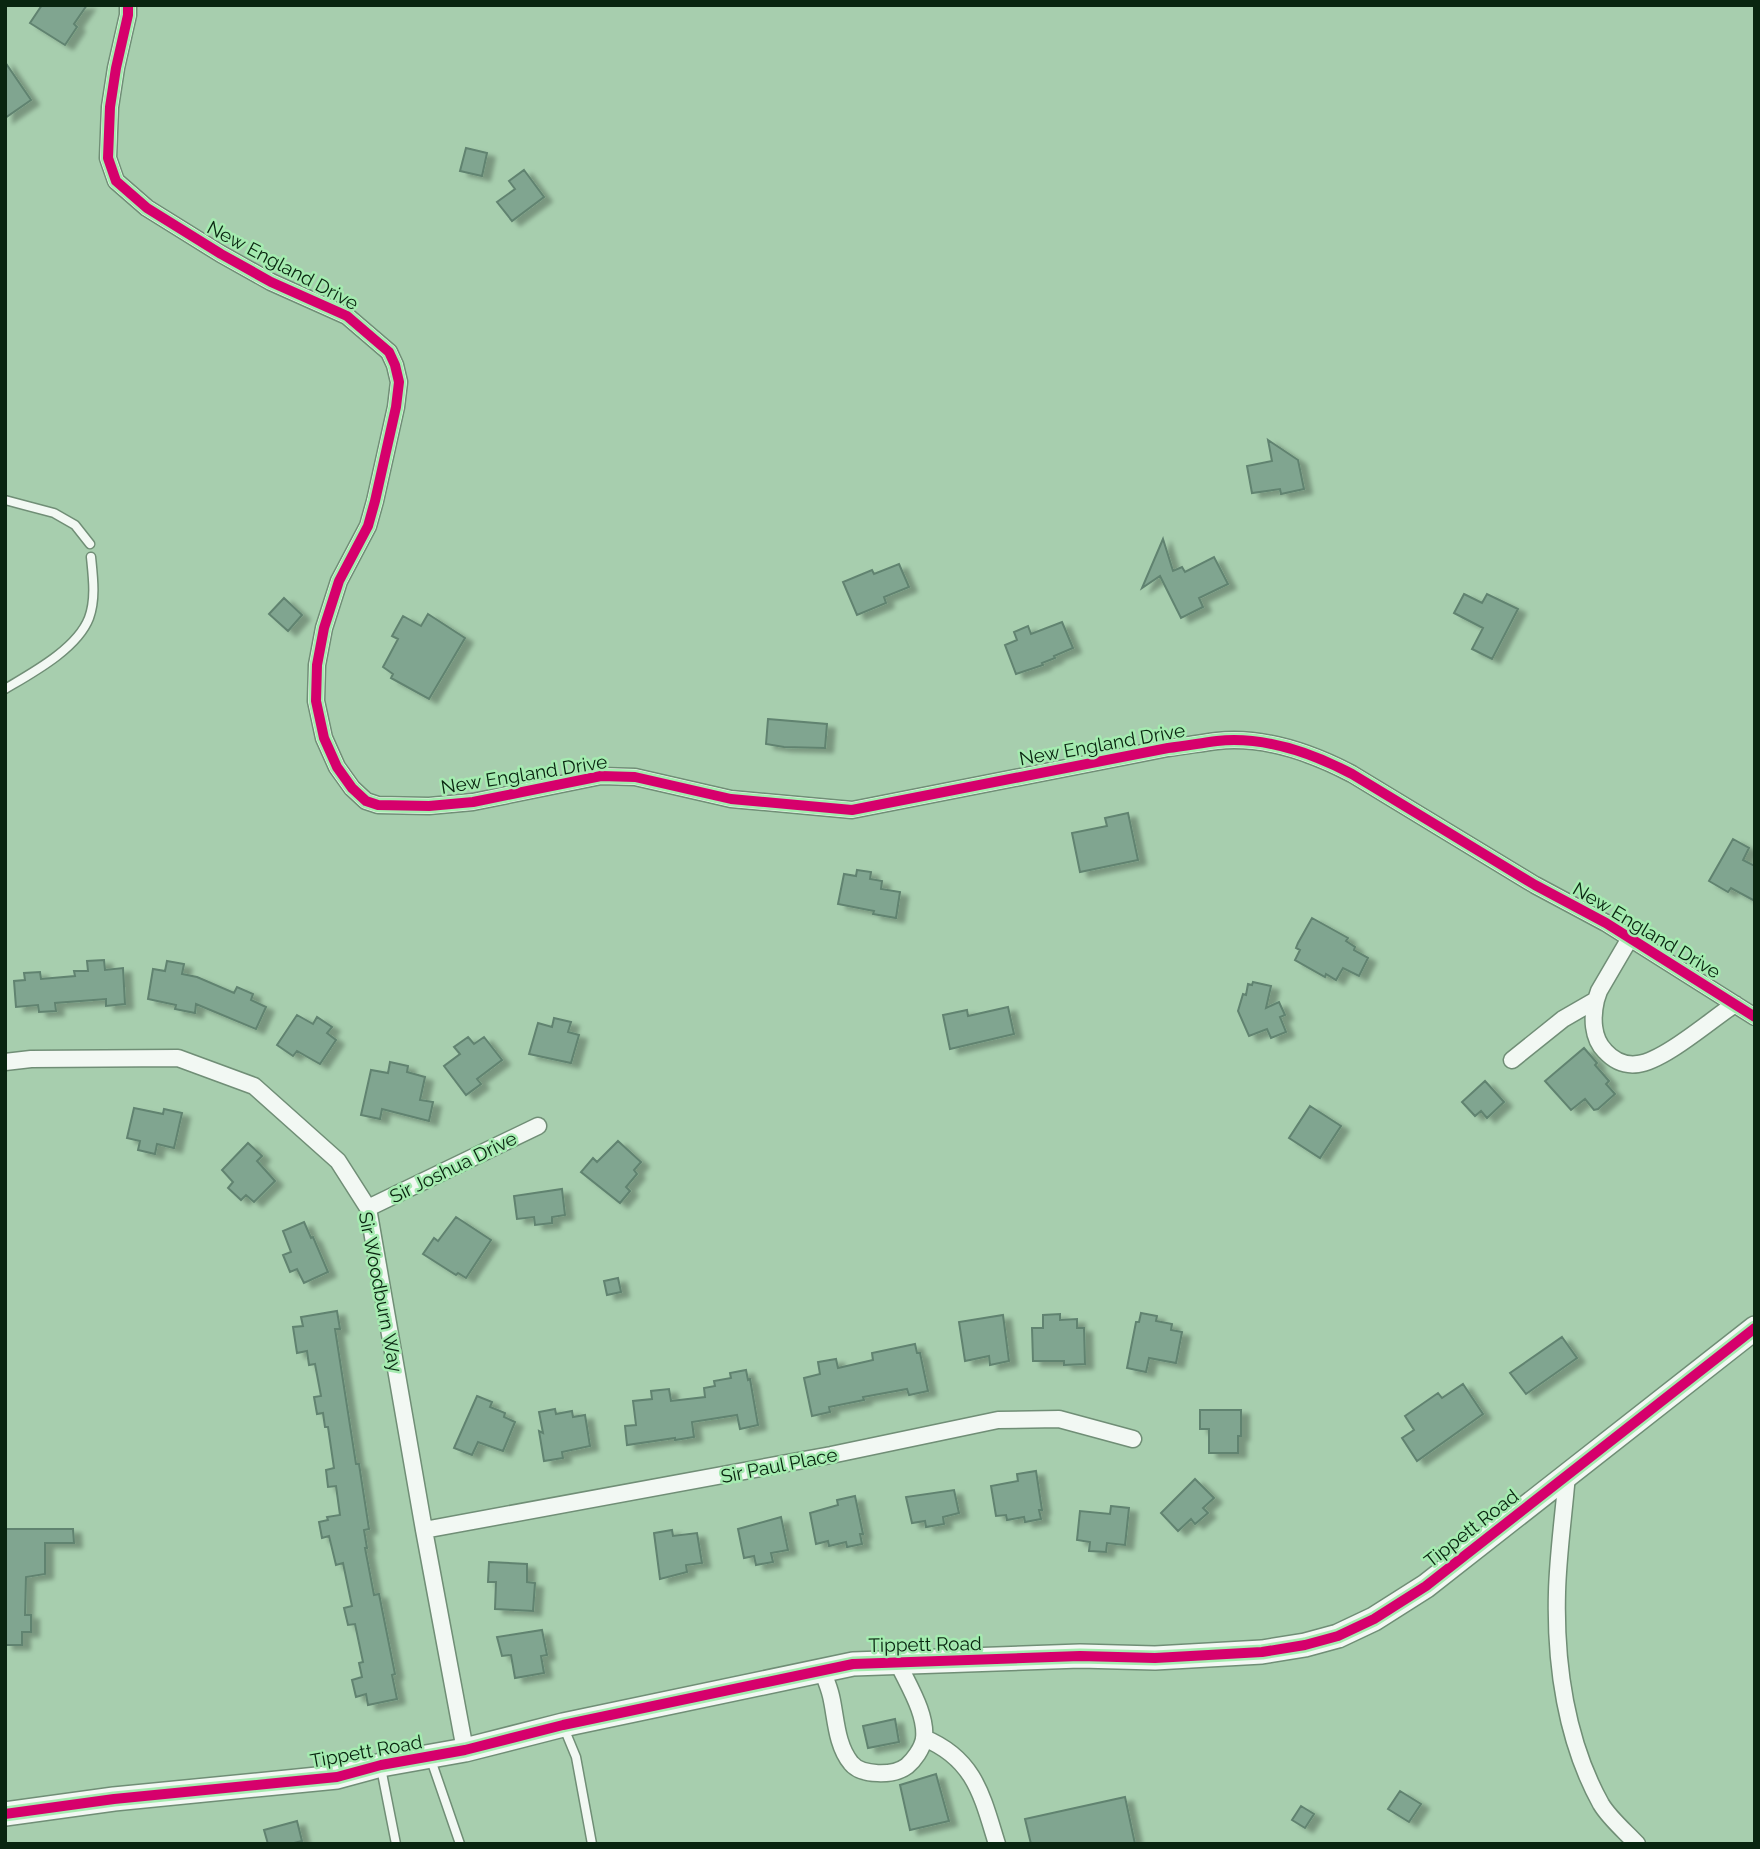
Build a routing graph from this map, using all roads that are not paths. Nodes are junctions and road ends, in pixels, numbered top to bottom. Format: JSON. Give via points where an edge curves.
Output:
{"nodes":[{"id":1,"x":128,"y":5,"type":"edge"},
{"id":2,"x":5,"y":500,"type":"edge"},
{"id":3,"x":90,"y":544,"type":"dead end"},
{"id":4,"x":91,"y":557,"type":"dead end"},
{"id":5,"x":5,"y":689,"type":"edge"},
{"id":6,"x":1630,"y":939,"type":"junction"},
{"id":7,"x":1596,"y":1000,"type":"junction"},
{"id":8,"x":1734,"y":1004,"type":"junction"},
{"id":9,"x":1755,"y":1017,"type":"edge"},
{"id":10,"x":1512,"y":1060,"type":"dead end"},
{"id":11,"x":5,"y":1062,"type":"edge"},
{"id":12,"x":538,"y":1126,"type":"dead end"},
{"id":13,"x":368,"y":1208,"type":"junction"},
{"id":14,"x":1755,"y":1328,"type":"edge"},
{"id":15,"x":1133,"y":1439,"type":"dead end"},
{"id":16,"x":1567,"y":1474,"type":"junction"},
{"id":17,"x":424,"y":1530,"type":"junction"},
{"id":18,"x":898,"y":1662,"type":"junction"},
{"id":19,"x":822,"y":1670,"type":"junction"},
{"id":20,"x":563,"y":1725,"type":"junction"},
{"id":21,"x":924,"y":1738,"type":"junction"},
{"id":22,"x":465,"y":1750,"type":"junction"},
{"id":23,"x":430,"y":1757,"type":"junction"},
{"id":24,"x":381,"y":1765,"type":"junction"},
{"id":25,"x":5,"y":1814,"type":"edge"},
{"id":26,"x":396,"y":1844,"type":"edge"},
{"id":27,"x":460,"y":1844,"type":"edge"},
{"id":28,"x":592,"y":1844,"type":"edge"},
{"id":29,"x":997,"y":1844,"type":"edge"},
{"id":30,"x":1637,"y":1844,"type":"edge"}],
"edges":[{"from":1,"to":6,"type":"street","name":"New England Drive","via":[[110,107],[108,158],[116,181],[147,208],[221,254],[347,316],[389,352],[395,365],[399,383],[396,407],[375,501],[368,526],[339,580],[317,665],[316,701],[324,738],[337,767],[366,801],[429,806],[473,802],[601,776],[635,777],[731,799],[852,810],[1168,748],[1219,741],[1257,742],[1322,758]]},
{"from":2,"to":3,"type":"lane","via":[[54,513],[75,525]]},
{"from":4,"to":5,"type":"lane","via":[[92,603],[80,633],[58,654]]},
{"from":6,"to":7,"type":"street"},
{"from":6,"to":8,"type":"street","name":"New England Drive"},
{"from":7,"to":8,"type":"street","via":[[1594,1033],[1614,1060],[1627,1065],[1658,1056]]},
{"from":7,"to":10,"type":"street","via":[[1563,1019]]},
{"from":8,"to":9,"type":"street","name":"New England Drive"},
{"from":11,"to":13,"type":"street","name":"Sir Woodburn Way","via":[[178,1058],[254,1086],[338,1161]]},
{"from":12,"to":13,"type":"street","name":"Sir Joshua Drive"},
{"from":13,"to":17,"type":"street","name":"Sir Woodburn Way"},
{"from":14,"to":16,"type":"street","name":"Tippett Road"},
{"from":15,"to":17,"type":"street","name":"Sir Paul Place","via":[[1059,1419],[998,1420]]},
{"from":16,"to":18,"type":"street","name":"Tippett Road","via":[[1426,1586],[1338,1636],[1262,1653],[1212,1656]]},
{"from":16,"to":30,"type":"street","via":[[1557,1592],[1566,1711],[1602,1806]]},
{"from":17,"to":22,"type":"street","name":"Sir Woodburn Way"},
{"from":18,"to":19,"type":"street","name":"Tippett Road"},
{"from":18,"to":21,"type":"street"},
{"from":19,"to":20,"type":"street","name":"Tippett Road"},
{"from":19,"to":21,"type":"street","via":[[852,1766],[876,1773],[905,1768],[920,1751]]},
{"from":20,"to":22,"type":"street","name":"Tippett Road"},
{"from":20,"to":28,"type":"lane","via":[[576,1758]]},
{"from":21,"to":29,"type":"street","via":[[957,1757],[966,1768]]},
{"from":22,"to":23,"type":"street","name":"Tippett Road"},
{"from":23,"to":24,"type":"street","name":"Tippett Road"},
{"from":23,"to":27,"type":"lane"},
{"from":24,"to":25,"type":"street","name":"Tippett Road","via":[[337,1777]]},
{"from":24,"to":26,"type":"lane"}]}
